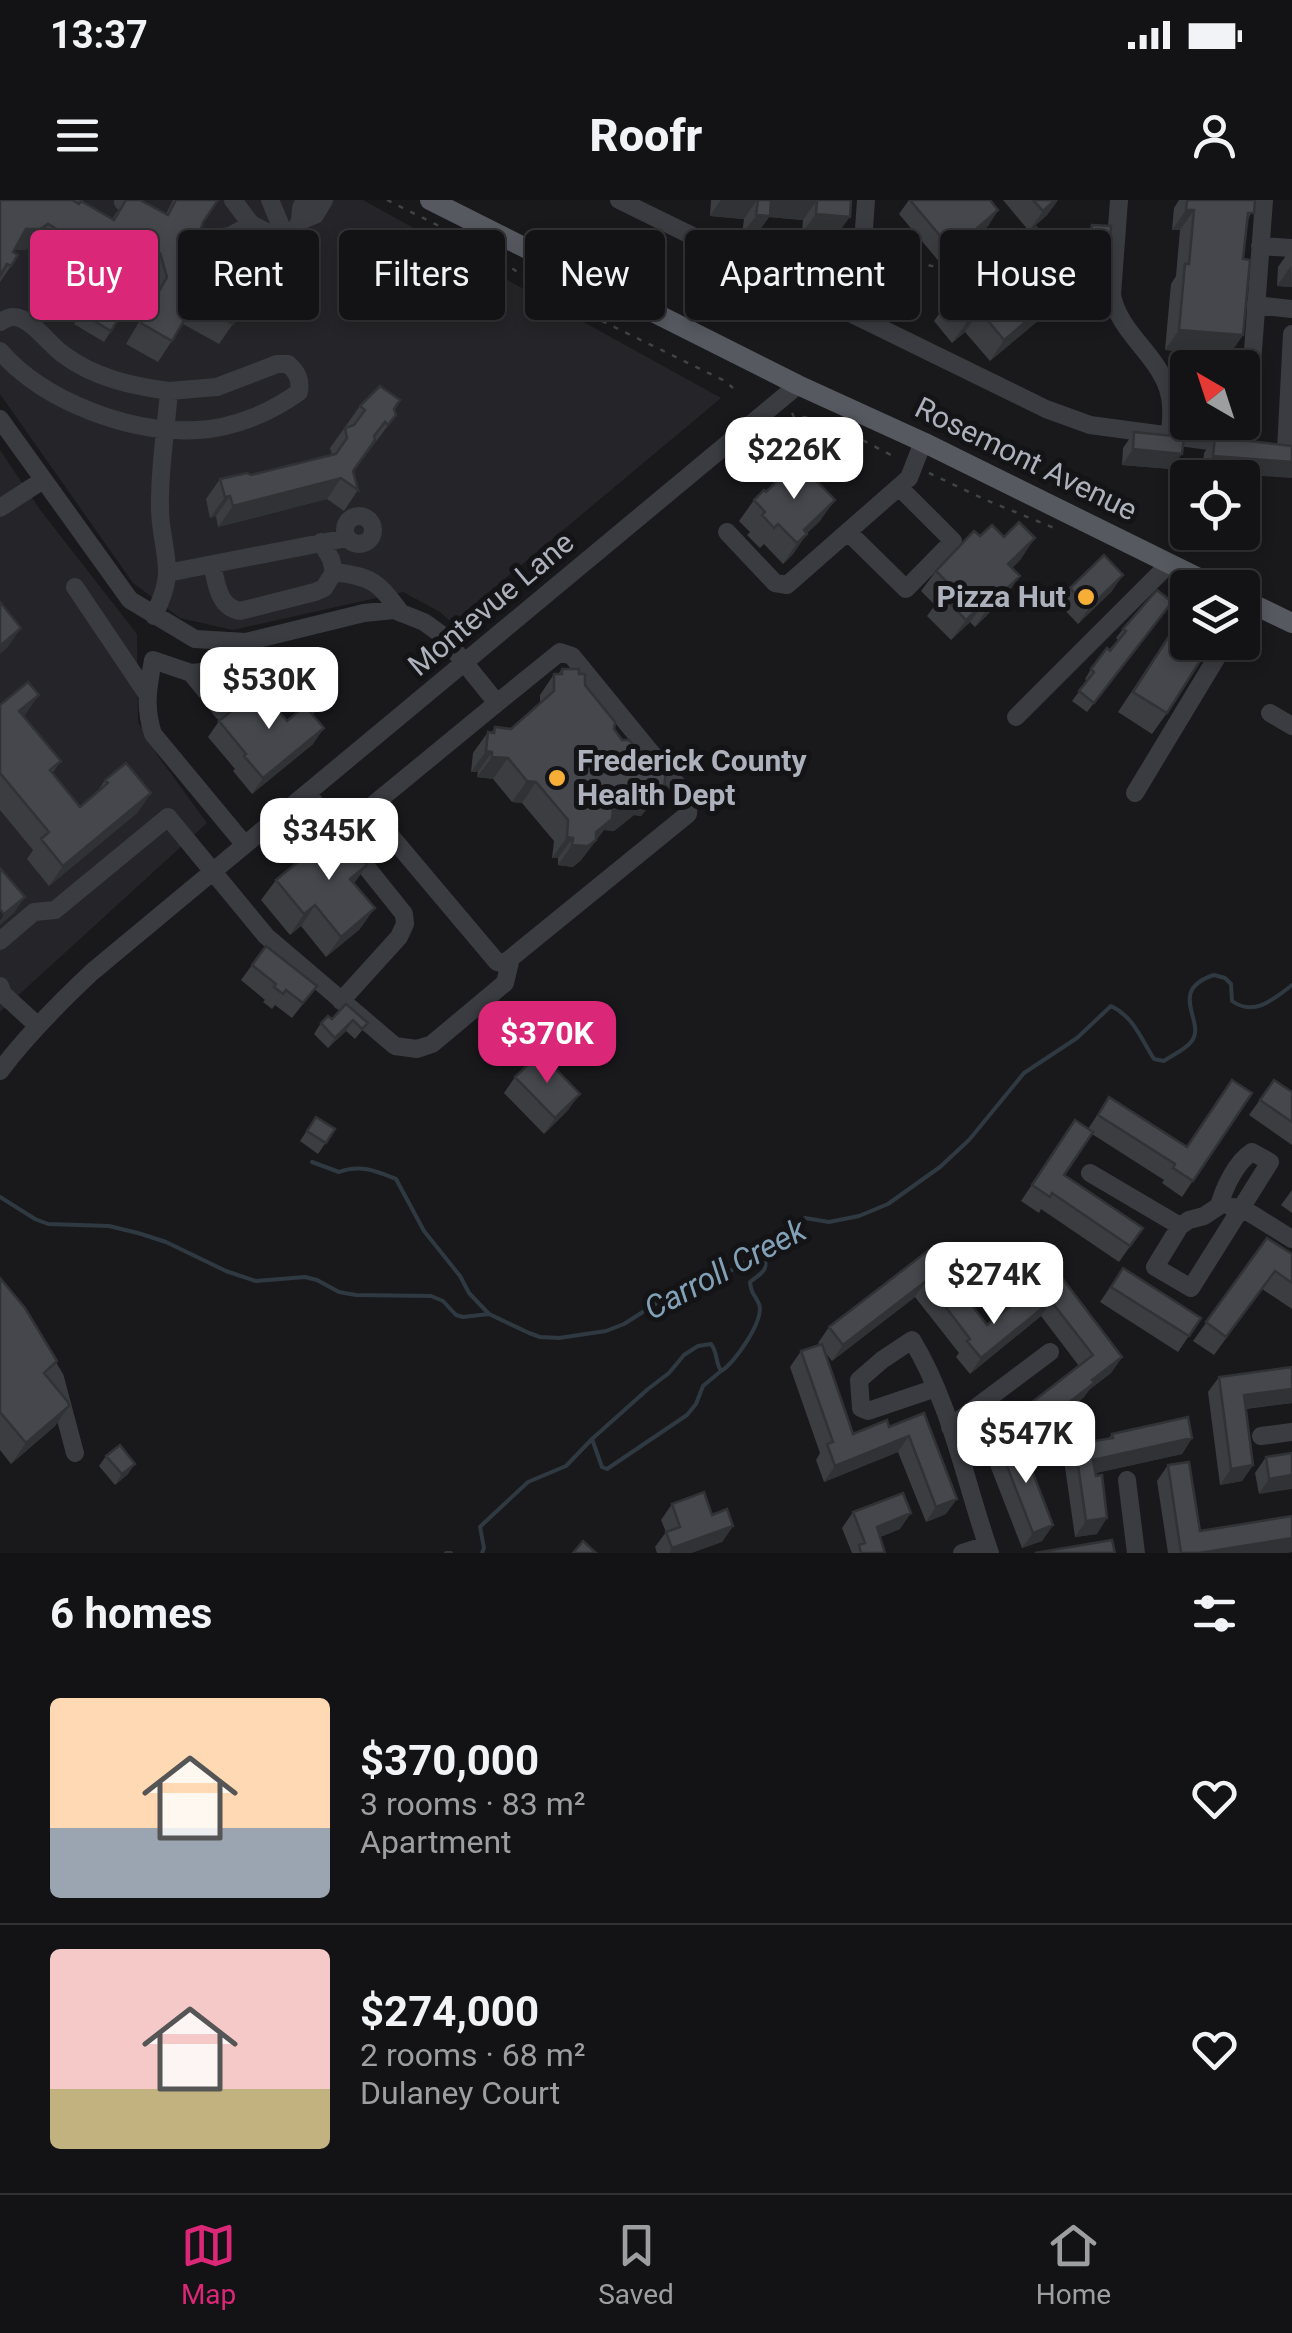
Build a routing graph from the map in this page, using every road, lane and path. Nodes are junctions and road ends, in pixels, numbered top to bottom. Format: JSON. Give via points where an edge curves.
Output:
{"nodes":[{"id":1,"x":232,"y":200,"type":"edge"},
{"id":2,"x":270,"y":200,"type":"edge"},
{"id":3,"x":305,"y":200,"type":"edge"},
{"id":4,"x":324,"y":200,"type":"edge"},
{"id":5,"x":387,"y":200,"type":"edge"},
{"id":6,"x":430,"y":200,"type":"edge"},
{"id":7,"x":619,"y":200,"type":"edge"},
{"id":8,"x":866,"y":200,"type":"edge"},
{"id":9,"x":1119,"y":200,"type":"edge"},
{"id":10,"x":1264,"y":200,"type":"edge"},
{"id":11,"x":300,"y":221,"type":"junction"},
{"id":12,"x":251,"y":224,"type":"junction"},
{"id":13,"x":240,"y":230,"type":"edge"},
{"id":14,"x":263,"y":230,"type":"edge"},
{"id":15,"x":283,"y":230,"type":"edge"},
{"id":16,"x":295,"y":230,"type":"edge"},
{"id":17,"x":864,"y":230,"type":"edge"},
{"id":18,"x":685,"y":232,"type":"edge"},
{"id":19,"x":1260,"y":246,"type":"junction"},
{"id":20,"x":1292,"y":248,"type":"edge"},
{"id":21,"x":1255,"y":306,"type":"junction"},
{"id":22,"x":1292,"y":309,"type":"edge"},
{"id":23,"x":867,"y":320,"type":"edge"},
{"id":24,"x":0,"y":322,"type":"edge"},
{"id":25,"x":1292,"y":334,"type":"edge"},
{"id":26,"x":0,"y":351,"type":"edge"},
{"id":27,"x":798,"y":384,"type":"junction"},
{"id":28,"x":733,"y":388,"type":"dead end"},
{"id":29,"x":169,"y":391,"type":"junction"},
{"id":30,"x":1170,"y":398,"type":"edge"},
{"id":31,"x":791,"y":412,"type":"dead end"},
{"id":32,"x":0,"y":419,"type":"edge"},
{"id":33,"x":166,"y":429,"type":"junction"},
{"id":34,"x":1170,"y":436,"type":"edge"},
{"id":35,"x":1204,"y":440,"type":"edge"},
{"id":36,"x":923,"y":442,"type":"junction"},
{"id":37,"x":1271,"y":448,"type":"edge"},
{"id":38,"x":900,"y":459,"type":"dead end"},
{"id":39,"x":928,"y":472,"type":"dead end"},
{"id":40,"x":43,"y":480,"type":"junction"},
{"id":41,"x":899,"y":488,"type":"junction"},
{"id":42,"x":0,"y":508,"type":"edge"},
{"id":43,"x":727,"y":532,"type":"dead end"},
{"id":44,"x":848,"y":532,"type":"junction"},
{"id":45,"x":1067,"y":533,"type":"dead end"},
{"id":46,"x":347,"y":538,"type":"dead end"},
{"id":47,"x":320,"y":542,"type":"junction"},
{"id":48,"x":1170,"y":563,"type":"junction"},
{"id":49,"x":212,"y":565,"type":"junction"},
{"id":50,"x":1184,"y":570,"type":"edge"},
{"id":51,"x":334,"y":572,"type":"junction"},
{"id":52,"x":168,"y":573,"type":"junction"},
{"id":53,"x":75,"y":587,"type":"dead end"},
{"id":54,"x":1260,"y":611,"type":"edge"},
{"id":55,"x":401,"y":613,"type":"junction"},
{"id":56,"x":154,"y":616,"type":"junction"},
{"id":57,"x":1292,"y":623,"type":"edge"},
{"id":58,"x":1215,"y":660,"type":"edge"},
{"id":59,"x":463,"y":663,"type":"junction"},
{"id":60,"x":191,"y":672,"type":"junction"},
{"id":61,"x":147,"y":694,"type":"junction"},
{"id":62,"x":497,"y":703,"type":"junction"},
{"id":63,"x":306,"y":709,"type":"edge"},
{"id":64,"x":223,"y":712,"type":"edge"},
{"id":65,"x":1270,"y":713,"type":"dead end"},
{"id":66,"x":1016,"y":717,"type":"dead end"},
{"id":67,"x":1292,"y":726,"type":"edge"},
{"id":68,"x":307,"y":793,"type":"junction"},
{"id":69,"x":1135,"y":793,"type":"dead end"},
{"id":70,"x":245,"y":846,"type":"junction"},
{"id":71,"x":212,"y":872,"type":"junction"},
{"id":72,"x":0,"y":941,"type":"edge"},
{"id":73,"x":511,"y":958,"type":"junction"},
{"id":74,"x":0,"y":986,"type":"edge"},
{"id":75,"x":341,"y":1001,"type":"junction"},
{"id":76,"x":38,"y":1026,"type":"junction"},
{"id":77,"x":0,"y":1071,"type":"edge"},
{"id":78,"x":1090,"y":1173,"type":"dead end"},
{"id":79,"x":1220,"y":1206,"type":"junction"},
{"id":80,"x":1242,"y":1208,"type":"junction"},
{"id":81,"x":1180,"y":1226,"type":"junction"},
{"id":82,"x":1292,"y":1238,"type":"edge"},
{"id":83,"x":28,"y":1332,"type":"edge"},
{"id":84,"x":1050,"y":1352,"type":"dead end"},
{"id":85,"x":936,"y":1388,"type":"junction"},
{"id":86,"x":950,"y":1427,"type":"junction"},
{"id":87,"x":1292,"y":1432,"type":"edge"},
{"id":88,"x":1261,"y":1436,"type":"dead end"},
{"id":89,"x":74,"y":1453,"type":"dead end"},
{"id":90,"x":1126,"y":1480,"type":"dead end"},
{"id":91,"x":988,"y":1549,"type":"edge"},
{"id":92,"x":962,"y":1553,"type":"edge"},
{"id":93,"x":1136,"y":1553,"type":"edge"}],
"edges":[{"from":1,"to":12,"type":"street"},
{"from":2,"to":15,"type":"street"},
{"from":3,"to":11,"type":"street"},
{"from":4,"to":11,"type":"street","via":[[315,215]]},
{"from":5,"to":28,"type":"path"},
{"from":6,"to":27,"type":"main road","name":"Rosemont Avenue"},
{"from":7,"to":18,"type":"street"},
{"from":8,"to":17,"type":"street"},
{"from":9,"to":30,"type":"street","via":[[1114,310],[1154,362]]},
{"from":10,"to":19,"type":"street"},
{"from":11,"to":16,"type":"street"},
{"from":12,"to":13,"type":"street"},
{"from":12,"to":14,"type":"street"},
{"from":19,"to":20,"type":"street"},
{"from":19,"to":21,"type":"street"},
{"from":21,"to":22,"type":"street"},
{"from":21,"to":37,"type":"street"},
{"from":23,"to":34,"type":"street","via":[[1046,410],[1090,425]]},
{"from":24,"to":29,"type":"street","via":[[18,316],[67,357],[100,374]]},
{"from":25,"to":37,"type":"street"},
{"from":26,"to":33,"type":"street","via":[[67,401]]},
{"from":27,"to":36,"type":"main road","name":"Rosemont Avenue"},
{"from":27,"to":59,"type":"street","name":"Montevue Lane"},
{"from":29,"to":33,"type":"street"},
{"from":29,"to":33,"type":"street","via":[[218,387],[277,364],[288,364],[301,384],[278,407],[236,424]]},
{"from":31,"to":38,"type":"path"},
{"from":32,"to":40,"type":"street"},
{"from":33,"to":52,"type":"street","via":[[160,508]]},
{"from":35,"to":37,"type":"street"},
{"from":36,"to":41,"type":"street"},
{"from":36,"to":48,"type":"main road","name":"Rosemont Avenue"},
{"from":39,"to":45,"type":"path"},
{"from":40,"to":42,"type":"street"},
{"from":40,"to":56,"type":"street","via":[[130,600]]},
{"from":41,"to":44,"type":"street"},
{"from":41,"to":44,"type":"street","via":[[953,541],[906,589]]},
{"from":43,"to":44,"type":"street","via":[[781,586]]},
{"from":46,"to":47,"type":"street"},
{"from":47,"to":49,"type":"street"},
{"from":47,"to":51,"type":"street"},
{"from":48,"to":50,"type":"main road","name":"Rosemont Avenue"},
{"from":48,"to":66,"type":"street"},
{"from":49,"to":51,"type":"street","via":[[224,604],[240,612],[315,592]]},
{"from":49,"to":52,"type":"street"},
{"from":51,"to":55,"type":"street","via":[[372,580]]},
{"from":52,"to":56,"type":"street"},
{"from":53,"to":61,"type":"street"},
{"from":54,"to":57,"type":"main road"},
{"from":55,"to":56,"type":"street","via":[[364,613],[246,642],[194,639]]},
{"from":55,"to":59,"type":"street","via":[[442,636]]},
{"from":58,"to":69,"type":"street"},
{"from":59,"to":62,"type":"street"},
{"from":59,"to":68,"type":"street","name":"Montevue Lane"},
{"from":60,"to":61,"type":"street","via":[[153,660]]},
{"from":60,"to":63,"type":"street","via":[[266,666]]},
{"from":60,"to":64,"type":"street"},
{"from":61,"to":70,"type":"street","via":[[153,734]]},
{"from":62,"to":73,"type":"street","via":[[368,809],[497,962]]},
{"from":62,"to":73,"type":"street","via":[[560,652],[572,656],[689,800],[688,814]]},
{"from":65,"to":67,"type":"street"},
{"from":68,"to":70,"type":"street","name":"Montevue Lane"},
{"from":68,"to":75,"type":"street","via":[[404,914],[399,937]]},
{"from":70,"to":71,"type":"street","name":"Montevue Lane"},
{"from":71,"to":72,"type":"street","via":[[168,818],[55,910],[34,912]]},
{"from":71,"to":75,"type":"street","via":[[266,936]]},
{"from":71,"to":76,"type":"street","name":"Montevue Lane"},
{"from":73,"to":75,"type":"street","via":[[505,983],[417,1050],[395,1046]]},
{"from":74,"to":76,"type":"street"},
{"from":76,"to":77,"type":"street","name":"Montevue Lane"},
{"from":78,"to":81,"type":"street"},
{"from":79,"to":80,"type":"street"},
{"from":79,"to":80,"type":"street","via":[[1252,1152],[1270,1162]]},
{"from":79,"to":81,"type":"street"},
{"from":80,"to":81,"type":"street","via":[[1191,1288],[1155,1267]]},
{"from":80,"to":82,"type":"street"},
{"from":83,"to":89,"type":"street","via":[[55,1378]]},
{"from":84,"to":86,"type":"street"},
{"from":85,"to":85,"type":"street","via":[[912,1340],[859,1380],[868,1411]]},
{"from":85,"to":86,"type":"street"},
{"from":86,"to":91,"type":"street"},
{"from":87,"to":88,"type":"street"},
{"from":90,"to":93,"type":"street"},
{"from":91,"to":92,"type":"street"}]}
